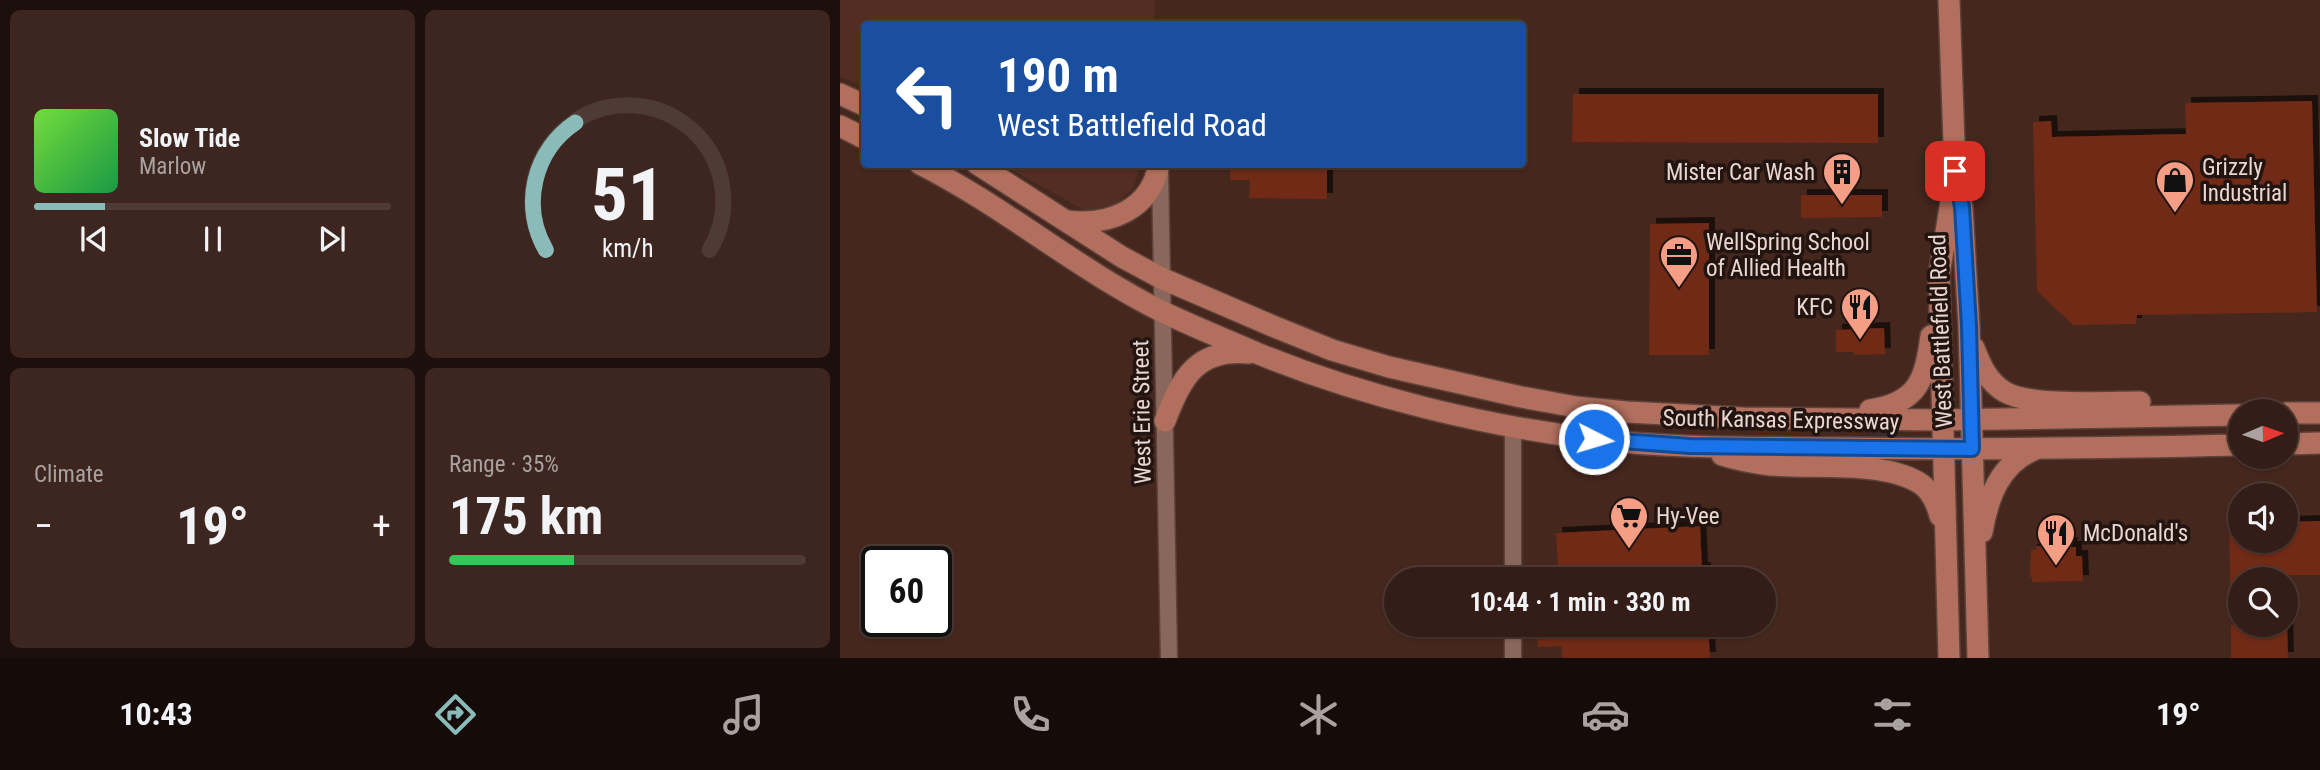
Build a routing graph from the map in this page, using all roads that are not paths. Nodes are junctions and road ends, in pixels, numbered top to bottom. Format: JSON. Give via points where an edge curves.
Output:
{"nodes":[{"id":1,"x":1949,"y":0,"type":"edge"},
{"id":2,"x":840,"y":94,"type":"edge"},
{"id":3,"x":861,"y":103,"type":"edge"},
{"id":4,"x":840,"y":126,"type":"edge"},
{"id":5,"x":861,"y":136,"type":"edge"},
{"id":6,"x":927,"y":168,"type":"edge"},
{"id":7,"x":983,"y":168,"type":"edge"},
{"id":8,"x":1159,"y":168,"type":"edge"},
{"id":9,"x":1160,"y":168,"type":"edge"},
{"id":10,"x":1955,"y":171,"type":"junction"},
{"id":11,"x":1063,"y":221,"type":"junction"},
{"id":12,"x":1939,"y":275,"type":"junction"},
{"id":13,"x":1161,"y":278,"type":"junction"},
{"id":14,"x":1162,"y":312,"type":"junction"},
{"id":15,"x":1969,"y":326,"type":"junction"},
{"id":16,"x":1261,"y":355,"type":"junction"},
{"id":17,"x":2320,"y":412,"type":"edge"},
{"id":18,"x":2298,"y":413,"type":"edge"},
{"id":19,"x":2228,"y":414,"type":"edge"},
{"id":20,"x":2228,"y":415,"type":"edge"},
{"id":21,"x":1742,"y":418,"type":"junction"},
{"id":22,"x":1942,"y":419,"type":"junction"},
{"id":23,"x":1971,"y":419,"type":"junction"},
{"id":24,"x":1165,"y":421,"type":"junction"},
{"id":25,"x":1513,"y":426,"type":"junction"},
{"id":26,"x":2320,"y":443,"type":"edge"},
{"id":27,"x":2298,"y":444,"type":"edge"},
{"id":28,"x":2228,"y":445,"type":"edge"},
{"id":29,"x":1690,"y":446,"type":"junction"},
{"id":30,"x":1972,"y":449,"type":"junction"},
{"id":31,"x":2036,"y":449,"type":"junction"},
{"id":32,"x":1942,"y":450,"type":"junction"},
{"id":33,"x":1944,"y":532,"type":"junction"},
{"id":34,"x":1513,"y":567,"type":"edge"},
{"id":35,"x":1976,"y":608,"type":"junction"},
{"id":36,"x":1513,"y":637,"type":"edge"},
{"id":37,"x":1169,"y":658,"type":"edge"},
{"id":38,"x":1513,"y":658,"type":"edge"},
{"id":39,"x":1949,"y":658,"type":"edge"},
{"id":40,"x":1978,"y":658,"type":"edge"}],
"edges":[{"from":1,"to":10,"type":"main road","name":"West Battlefield Road"},
{"from":2,"to":3,"type":"main road"},
{"from":4,"to":5,"type":"main road"},
{"from":6,"to":14,"type":"main road","name":"South Kansas Expressway"},
{"from":7,"to":11,"type":"main road","name":"South Kansas Expressway"},
{"from":8,"to":11,"type":"main road","via":[[1152,187],[1112,218],[1095,223]]},
{"from":9,"to":13,"type":"street","name":"West Erie Street"},
{"from":10,"to":12,"type":"main road","name":"West Battlefield Road"},
{"from":10,"to":15,"type":"main road","name":"West Battlefield Road","via":[[1962,207]]},
{"from":11,"to":13,"type":"main road","name":"South Kansas Expressway"},
{"from":12,"to":21,"type":"main road","via":[[1924,372],[1909,397],[1893,406],[1869,410]]},
{"from":12,"to":22,"type":"main road","name":"West Battlefield Road"},
{"from":13,"to":14,"type":"street","name":"West Erie Street"},
{"from":13,"to":21,"type":"main road","name":"South Kansas Expressway","via":[[1332,350],[1457,384],[1577,407]]},
{"from":14,"to":16,"type":"main road","name":"South Kansas Expressway"},
{"from":14,"to":24,"type":"street","name":"West Erie Street"},
{"from":15,"to":19,"type":"main road","via":[[1984,372],[2013,396],[2037,401],[2170,404]]},
{"from":15,"to":23,"type":"main road","name":"West Battlefield Road"},
{"from":16,"to":24,"type":"main road","via":[[1221,354],[1196,365],[1178,388]]},
{"from":16,"to":25,"type":"main road","name":"South Kansas Expressway","via":[[1405,402]]},
{"from":17,"to":18,"type":"main road"},
{"from":20,"to":23,"type":"main road","name":"South Kansas Expressway"},
{"from":21,"to":22,"type":"main road","name":"South Kansas Expressway"},
{"from":22,"to":23,"type":"main road","name":"South Kansas Expressway"},
{"from":22,"to":32,"type":"main road","name":"West Battlefield Road"},
{"from":23,"to":30,"type":"main road","name":"West Battlefield Road"},
{"from":24,"to":37,"type":"street","name":"West Erie Street"},
{"from":25,"to":29,"type":"main road","name":"South Kansas Expressway","via":[[1594,439]]},
{"from":25,"to":34,"type":"street"},
{"from":26,"to":27,"type":"main road"},
{"from":28,"to":31,"type":"main road","name":"South Kansas Expressway"},
{"from":29,"to":32,"type":"main road","name":"South Kansas Expressway"},
{"from":29,"to":33,"type":"main road","via":[[1760,463],[1860,468],[1905,477],[1931,493]]},
{"from":30,"to":31,"type":"main road","name":"South Kansas Expressway"},
{"from":30,"to":32,"type":"main road","name":"South Kansas Expressway"},
{"from":30,"to":35,"type":"main road","name":"West Battlefield Road"},
{"from":31,"to":35,"type":"main road","via":[[2008,467],[1992,495],[1981,540]]},
{"from":32,"to":33,"type":"main road","name":"West Battlefield Road"},
{"from":33,"to":39,"type":"main road","name":"West Battlefield Road"},
{"from":35,"to":40,"type":"main road","name":"West Battlefield Road"},
{"from":36,"to":38,"type":"street"}]}
